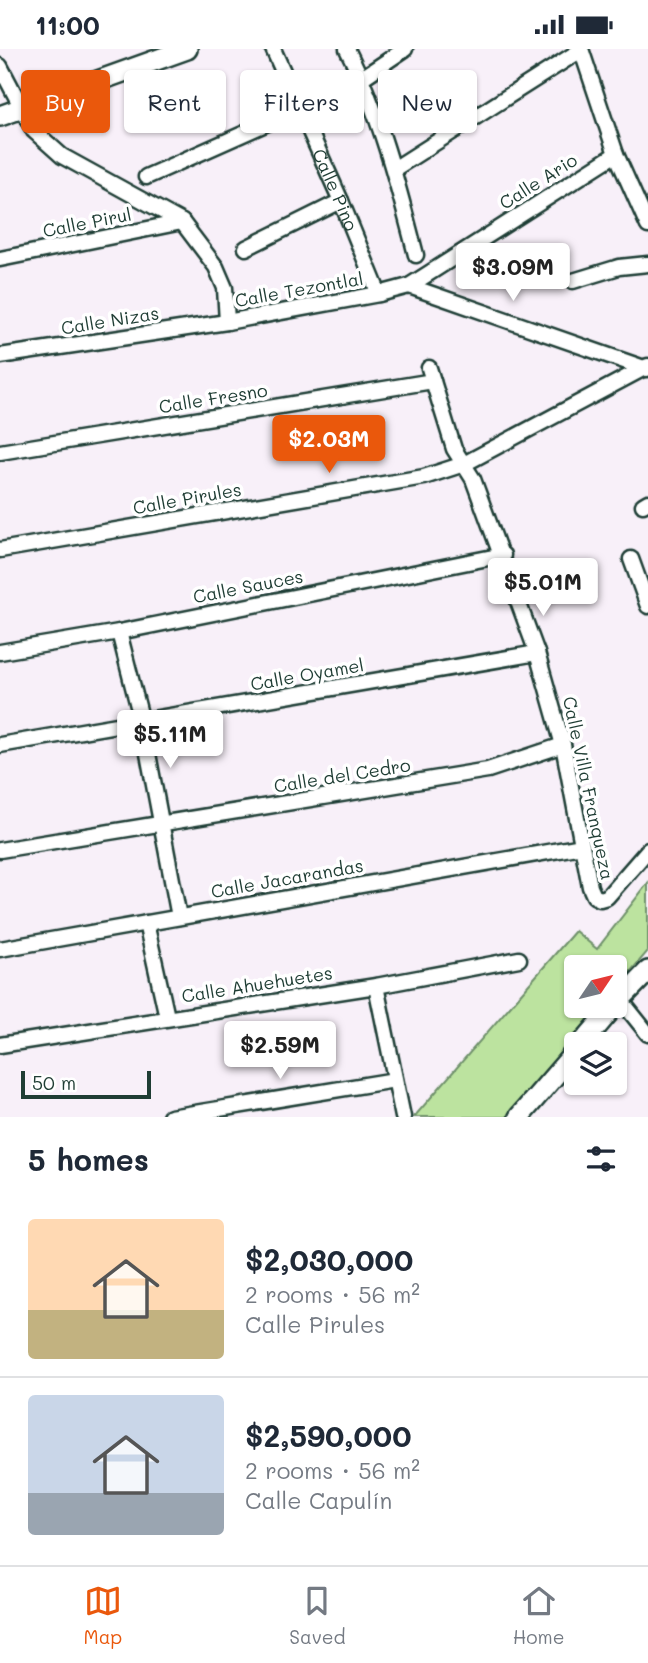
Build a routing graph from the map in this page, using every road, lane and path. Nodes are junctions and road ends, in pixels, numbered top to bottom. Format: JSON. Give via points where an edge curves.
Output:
{"nodes":[{"id":1,"x":187,"y":49,"type":"edge"},
{"id":2,"x":273,"y":49,"type":"edge"},
{"id":3,"x":348,"y":49,"type":"edge"},
{"id":4,"x":405,"y":49,"type":"edge"},
{"id":5,"x":581,"y":49,"type":"edge"},
{"id":6,"x":0,"y":66,"type":"edge"},
{"id":7,"x":282,"y":70,"type":"edge"},
{"id":8,"x":358,"y":70,"type":"edge"},
{"id":9,"x":110,"y":77,"type":"edge"},
{"id":10,"x":364,"y":77,"type":"edge"},
{"id":11,"x":364,"y":84,"type":"edge"},
{"id":12,"x":21,"y":107,"type":"edge"},
{"id":13,"x":21,"y":109,"type":"edge"},
{"id":14,"x":0,"y":116,"type":"edge"},
{"id":15,"x":36,"y":133,"type":"edge"},
{"id":16,"x":245,"y":133,"type":"edge"},
{"id":17,"x":310,"y":133,"type":"edge"},
{"id":18,"x":616,"y":154,"type":"junction"},
{"id":19,"x":394,"y":169,"type":"junction"},
{"id":20,"x":146,"y":177,"type":"dead end"},
{"id":21,"x":341,"y":201,"type":"junction"},
{"id":22,"x":182,"y":222,"type":"junction"},
{"id":23,"x":648,"y":226,"type":"edge"},
{"id":24,"x":246,"y":248,"type":"dead end"},
{"id":25,"x":416,"y":255,"type":"dead end"},
{"id":26,"x":0,"y":259,"type":"edge"},
{"id":27,"x":648,"y":264,"type":"edge"},
{"id":28,"x":573,"y":281,"type":"dead end"},
{"id":29,"x":409,"y":286,"type":"junction"},
{"id":30,"x":379,"y":294,"type":"junction"},
{"id":31,"x":227,"y":322,"type":"junction"},
{"id":32,"x":0,"y":356,"type":"edge"},
{"id":33,"x":647,"y":367,"type":"edge"},
{"id":34,"x":431,"y":374,"type":"joint"},
{"id":35,"x":0,"y":452,"type":"edge"},
{"id":36,"x":464,"y":464,"type":"junction"},
{"id":37,"x":0,"y":550,"type":"edge"},
{"id":38,"x":503,"y":555,"type":"junction"},
{"id":39,"x":631,"y":559,"type":"dead end"},
{"id":40,"x":648,"y":605,"type":"edge"},
{"id":41,"x":119,"y":632,"type":"junction"},
{"id":42,"x":0,"y":652,"type":"edge"},
{"id":43,"x":537,"y":653,"type":"junction"},
{"id":44,"x":142,"y":722,"type":"junction"},
{"id":45,"x":0,"y":745,"type":"edge"},
{"id":46,"x":564,"y":745,"type":"junction"},
{"id":47,"x":163,"y":824,"type":"junction"},
{"id":48,"x":582,"y":846,"type":"junction"},
{"id":49,"x":0,"y":850,"type":"edge"},
{"id":50,"x":648,"y":850,"type":"edge"},
{"id":51,"x":179,"y":917,"type":"junction"},
{"id":52,"x":146,"y":923,"type":"junction"},
{"id":53,"x":0,"y":949,"type":"edge"},
{"id":54,"x":519,"y":959,"type":"dead end"},
{"id":55,"x":648,"y":971,"type":"edge"},
{"id":56,"x":376,"y":986,"type":"junction"},
{"id":57,"x":627,"y":993,"type":"edge"},
{"id":58,"x":627,"y":1014,"type":"edge"},
{"id":59,"x":167,"y":1017,"type":"junction"},
{"id":60,"x":648,"y":1034,"type":"edge"},
{"id":61,"x":0,"y":1045,"type":"edge"},
{"id":62,"x":564,"y":1065,"type":"edge"},
{"id":63,"x":395,"y":1080,"type":"junction"},
{"id":64,"x":170,"y":1117,"type":"edge"},
{"id":65,"x":403,"y":1117,"type":"edge"},
{"id":66,"x":519,"y":1117,"type":"edge"}],
"edges":[{"from":1,"to":9,"type":"street"},
{"from":2,"to":7,"type":"street","name":"Calle Pino"},
{"from":3,"to":8,"type":"street"},
{"from":4,"to":10,"type":"street"},
{"from":5,"to":18,"type":"street"},
{"from":5,"to":19,"type":"street"},
{"from":6,"to":12,"type":"street"},
{"from":11,"to":19,"type":"street"},
{"from":13,"to":14,"type":"street"},
{"from":15,"to":22,"type":"street","via":[[62,156]]},
{"from":16,"to":20,"type":"street"},
{"from":17,"to":21,"type":"street","name":"Calle Pino"},
{"from":18,"to":23,"type":"street"},
{"from":18,"to":29,"type":"street","name":"Calle Ario"},
{"from":19,"to":25,"type":"street"},
{"from":21,"to":24,"type":"street"},
{"from":21,"to":30,"type":"street","name":"Calle Pino"},
{"from":22,"to":26,"type":"street","name":"Calle Pirul"},
{"from":22,"to":31,"type":"street","via":[[216,267],[225,288]]},
{"from":27,"to":28,"type":"street"},
{"from":29,"to":30,"type":"street","name":"Calle Ario"},
{"from":29,"to":33,"type":"street"},
{"from":30,"to":31,"type":"street","name":"Calle Tezontlal"},
{"from":31,"to":32,"type":"street","name":"Calle Nizas"},
{"from":33,"to":36,"type":"street","name":"Calle Pirules"},
{"from":34,"to":35,"type":"street","name":"Calle Fresno"},
{"from":34,"to":36,"type":"street","name":"Calle Villa Franqueza","via":[[454,449]]},
{"from":36,"to":37,"type":"street","name":"Calle Pirules","via":[[424,477]]},
{"from":36,"to":38,"type":"street","name":"Calle Villa Franqueza"},
{"from":38,"to":41,"type":"street","name":"Calle Sauces"},
{"from":38,"to":43,"type":"street","name":"Calle Villa Franqueza"},
{"from":39,"to":40,"type":"street"},
{"from":41,"to":42,"type":"street","name":"Calle Sauces"},
{"from":41,"to":44,"type":"street"},
{"from":43,"to":44,"type":"street","name":"Calle Oyamel"},
{"from":43,"to":46,"type":"street","name":"Calle Villa Franqueza"},
{"from":44,"to":45,"type":"street","name":"Calle Oyamel"},
{"from":44,"to":47,"type":"street"},
{"from":46,"to":47,"type":"street","name":"Calle del Cedro","via":[[488,770]]},
{"from":46,"to":48,"type":"street","name":"Calle Villa Franqueza"},
{"from":47,"to":49,"type":"street","name":"Calle del Cedro"},
{"from":47,"to":51,"type":"street"},
{"from":48,"to":50,"type":"street","name":"Calle Villa Franqueza","via":[[590,887],[600,899],[607,897]]},
{"from":48,"to":51,"type":"street","name":"Calle Jacarandas"},
{"from":51,"to":52,"type":"street","name":"Calle Jacarandas"},
{"from":52,"to":53,"type":"street","name":"Calle Jacarandas"},
{"from":52,"to":59,"type":"street"},
{"from":54,"to":56,"type":"street","name":"Calle Ahuehuetes"},
{"from":55,"to":57,"type":"street"},
{"from":56,"to":59,"type":"street","name":"Calle Ahuehuetes"},
{"from":56,"to":63,"type":"street"},
{"from":58,"to":60,"type":"street"},
{"from":59,"to":61,"type":"street","name":"Calle Ahuehuetes"},
{"from":62,"to":66,"type":"street"},
{"from":63,"to":64,"type":"street"},
{"from":63,"to":65,"type":"street"}]}
